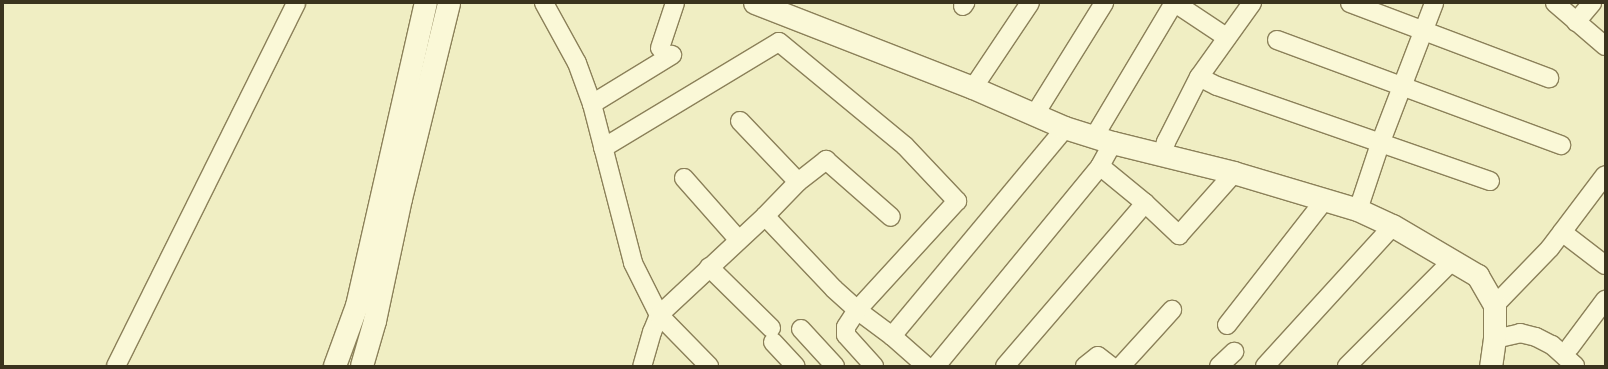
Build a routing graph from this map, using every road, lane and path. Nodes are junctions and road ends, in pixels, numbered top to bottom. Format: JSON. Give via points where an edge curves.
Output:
{"nodes":[{"id":1,"x":296,"y":3,"type":"edge"},
{"id":2,"x":426,"y":3,"type":"edge"},
{"id":3,"x":449,"y":3,"type":"edge"},
{"id":4,"x":544,"y":3,"type":"edge"},
{"id":5,"x":675,"y":3,"type":"edge"},
{"id":6,"x":755,"y":3,"type":"edge"},
{"id":7,"x":1030,"y":3,"type":"edge"},
{"id":8,"x":1104,"y":3,"type":"edge"},
{"id":9,"x":1175,"y":3,"type":"edge"},
{"id":10,"x":1252,"y":3,"type":"edge"},
{"id":11,"x":1350,"y":3,"type":"edge"},
{"id":12,"x":1434,"y":3,"type":"edge"},
{"id":13,"x":1555,"y":3,"type":"edge"},
{"id":14,"x":1592,"y":3,"type":"edge"},
{"id":15,"x":788,"y":17,"type":"junction"},
{"id":16,"x":1576,"y":22,"type":"junction"},
{"id":17,"x":1423,"y":31,"type":"junction"},
{"id":18,"x":1226,"y":37,"type":"junction"},
{"id":19,"x":1277,"y":40,"type":"dead end"},
{"id":20,"x":779,"y":42,"type":"junction"},
{"id":21,"x":1605,"y":46,"type":"edge"},
{"id":22,"x":1199,"y":77,"type":"junction"},
{"id":23,"x":1549,"y":78,"type":"dead end"},
{"id":24,"x":1402,"y":86,"type":"junction"},
{"id":25,"x":973,"y":88,"type":"junction"},
{"id":26,"x":592,"y":104,"type":"junction"},
{"id":27,"x":1035,"y":114,"type":"junction"},
{"id":28,"x":740,"y":121,"type":"dead end"},
{"id":29,"x":1065,"y":128,"type":"junction"},
{"id":30,"x":1103,"y":140,"type":"junction"},
{"id":31,"x":1380,"y":144,"type":"junction"},
{"id":32,"x":1561,"y":146,"type":"dead end"},
{"id":33,"x":603,"y":148,"type":"junction"},
{"id":34,"x":1162,"y":155,"type":"junction"},
{"id":35,"x":1100,"y":166,"type":"junction"},
{"id":36,"x":1234,"y":173,"type":"junction"},
{"id":37,"x":1605,"y":175,"type":"edge"},
{"id":38,"x":684,"y":178,"type":"dead end"},
{"id":39,"x":1490,"y":181,"type":"dead end"},
{"id":40,"x":798,"y":182,"type":"junction"},
{"id":41,"x":1324,"y":201,"type":"junction"},
{"id":42,"x":1144,"y":203,"type":"junction"},
{"id":43,"x":1358,"y":210,"type":"junction"},
{"id":44,"x":765,"y":216,"type":"junction"},
{"id":45,"x":891,"y":217,"type":"dead end"},
{"id":46,"x":1393,"y":226,"type":"junction"},
{"id":47,"x":1562,"y":232,"type":"junction"},
{"id":48,"x":738,"y":239,"type":"junction"},
{"id":49,"x":1453,"y":260,"type":"junction"},
{"id":50,"x":1605,"y":265,"type":"edge"},
{"id":51,"x":709,"y":267,"type":"junction"},
{"id":52,"x":1605,"y":300,"type":"edge"},
{"id":53,"x":1495,"y":305,"type":"junction"},
{"id":54,"x":857,"y":310,"type":"junction"},
{"id":55,"x":1172,"y":310,"type":"dead end"},
{"id":56,"x":660,"y":315,"type":"junction"},
{"id":57,"x":1227,"y":325,"type":"dead end"},
{"id":58,"x":800,"y":329,"type":"dead end"},
{"id":59,"x":892,"y":336,"type":"junction"},
{"id":60,"x":1495,"y":340,"type":"junction"},
{"id":61,"x":1570,"y":347,"type":"dead end"},
{"id":62,"x":1234,"y":352,"type":"dead end"},
{"id":63,"x":116,"y":366,"type":"edge"},
{"id":64,"x":335,"y":366,"type":"edge"},
{"id":65,"x":362,"y":366,"type":"edge"},
{"id":66,"x":642,"y":366,"type":"edge"},
{"id":67,"x":709,"y":366,"type":"edge"},
{"id":68,"x":795,"y":366,"type":"edge"},
{"id":69,"x":835,"y":366,"type":"edge"},
{"id":70,"x":874,"y":366,"type":"edge"},
{"id":71,"x":926,"y":366,"type":"edge"},
{"id":72,"x":936,"y":366,"type":"edge"},
{"id":73,"x":1005,"y":366,"type":"edge"},
{"id":74,"x":1085,"y":366,"type":"edge"},
{"id":75,"x":1111,"y":366,"type":"edge"},
{"id":76,"x":1121,"y":366,"type":"edge"},
{"id":77,"x":1219,"y":366,"type":"edge"},
{"id":78,"x":1265,"y":366,"type":"edge"},
{"id":79,"x":1347,"y":366,"type":"edge"},
{"id":80,"x":1491,"y":366,"type":"edge"},
{"id":81,"x":1575,"y":366,"type":"edge"}],
"edges":[{"from":1,"to":63,"type":"street"},
{"from":2,"to":64,"type":"street","via":[[357,306]]},
{"from":3,"to":65,"type":"street","via":[[401,198],[375,322]]},
{"from":4,"to":26,"type":"street","via":[[577,63]]},
{"from":5,"to":26,"type":"street","via":[[666,52]]},
{"from":6,"to":15,"type":"street"},
{"from":7,"to":25,"type":"street"},
{"from":8,"to":27,"type":"street"},
{"from":9,"to":18,"type":"street"},
{"from":9,"to":30,"type":"street"},
{"from":10,"to":18,"type":"street"},
{"from":11,"to":17,"type":"street"},
{"from":12,"to":17,"type":"street"},
{"from":13,"to":16,"type":"street"},
{"from":14,"to":16,"type":"street"},
{"from":15,"to":20,"type":"street"},
{"from":15,"to":25,"type":"street"},
{"from":16,"to":21,"type":"street"},
{"from":17,"to":23,"type":"street"},
{"from":17,"to":24,"type":"street"},
{"from":18,"to":22,"type":"street"},
{"from":19,"to":24,"type":"street"},
{"from":20,"to":33,"type":"street"},
{"from":20,"to":54,"type":"street","via":[[905,146],[957,201]]},
{"from":22,"to":31,"type":"street","via":[[1217,86]]},
{"from":22,"to":34,"type":"street"},
{"from":24,"to":31,"type":"street"},
{"from":24,"to":32,"type":"street"},
{"from":25,"to":27,"type":"street"},
{"from":26,"to":33,"type":"street"},
{"from":27,"to":29,"type":"street"},
{"from":28,"to":40,"type":"street"},
{"from":29,"to":30,"type":"street"},
{"from":29,"to":59,"type":"street"},
{"from":30,"to":34,"type":"street"},
{"from":30,"to":35,"type":"street"},
{"from":31,"to":39,"type":"street"},
{"from":31,"to":43,"type":"street"},
{"from":33,"to":56,"type":"street","via":[[633,263]]},
{"from":34,"to":36,"type":"street"},
{"from":35,"to":42,"type":"street"},
{"from":35,"to":72,"type":"street"},
{"from":36,"to":41,"type":"street"},
{"from":36,"to":42,"type":"street","via":[[1179,235]]},
{"from":37,"to":47,"type":"street"},
{"from":38,"to":48,"type":"street"},
{"from":40,"to":44,"type":"street"},
{"from":40,"to":45,"type":"street","via":[[826,160]]},
{"from":41,"to":43,"type":"street"},
{"from":41,"to":57,"type":"street"},
{"from":42,"to":73,"type":"street"},
{"from":43,"to":46,"type":"street"},
{"from":44,"to":48,"type":"street"},
{"from":44,"to":54,"type":"street"},
{"from":46,"to":49,"type":"street"},
{"from":46,"to":78,"type":"street"},
{"from":47,"to":50,"type":"street"},
{"from":47,"to":53,"type":"street","via":[[1524,277]]},
{"from":48,"to":51,"type":"street"},
{"from":49,"to":53,"type":"street","via":[[1478,276]]},
{"from":49,"to":79,"type":"street"},
{"from":51,"to":56,"type":"street"},
{"from":51,"to":68,"type":"street","via":[[772,335]]},
{"from":52,"to":61,"type":"street"},
{"from":53,"to":60,"type":"street"},
{"from":54,"to":59,"type":"street"},
{"from":54,"to":70,"type":"street","via":[[846,327],[846,335]]},
{"from":55,"to":76,"type":"street"},
{"from":56,"to":66,"type":"street"},
{"from":56,"to":67,"type":"street"},
{"from":58,"to":69,"type":"street"},
{"from":59,"to":71,"type":"street"},
{"from":60,"to":80,"type":"street"},
{"from":60,"to":81,"type":"street","via":[[1520,333],[1536,337],[1552,345]]},
{"from":62,"to":77,"type":"street"},
{"from":74,"to":75,"type":"street","via":[[1098,356]]}]}
